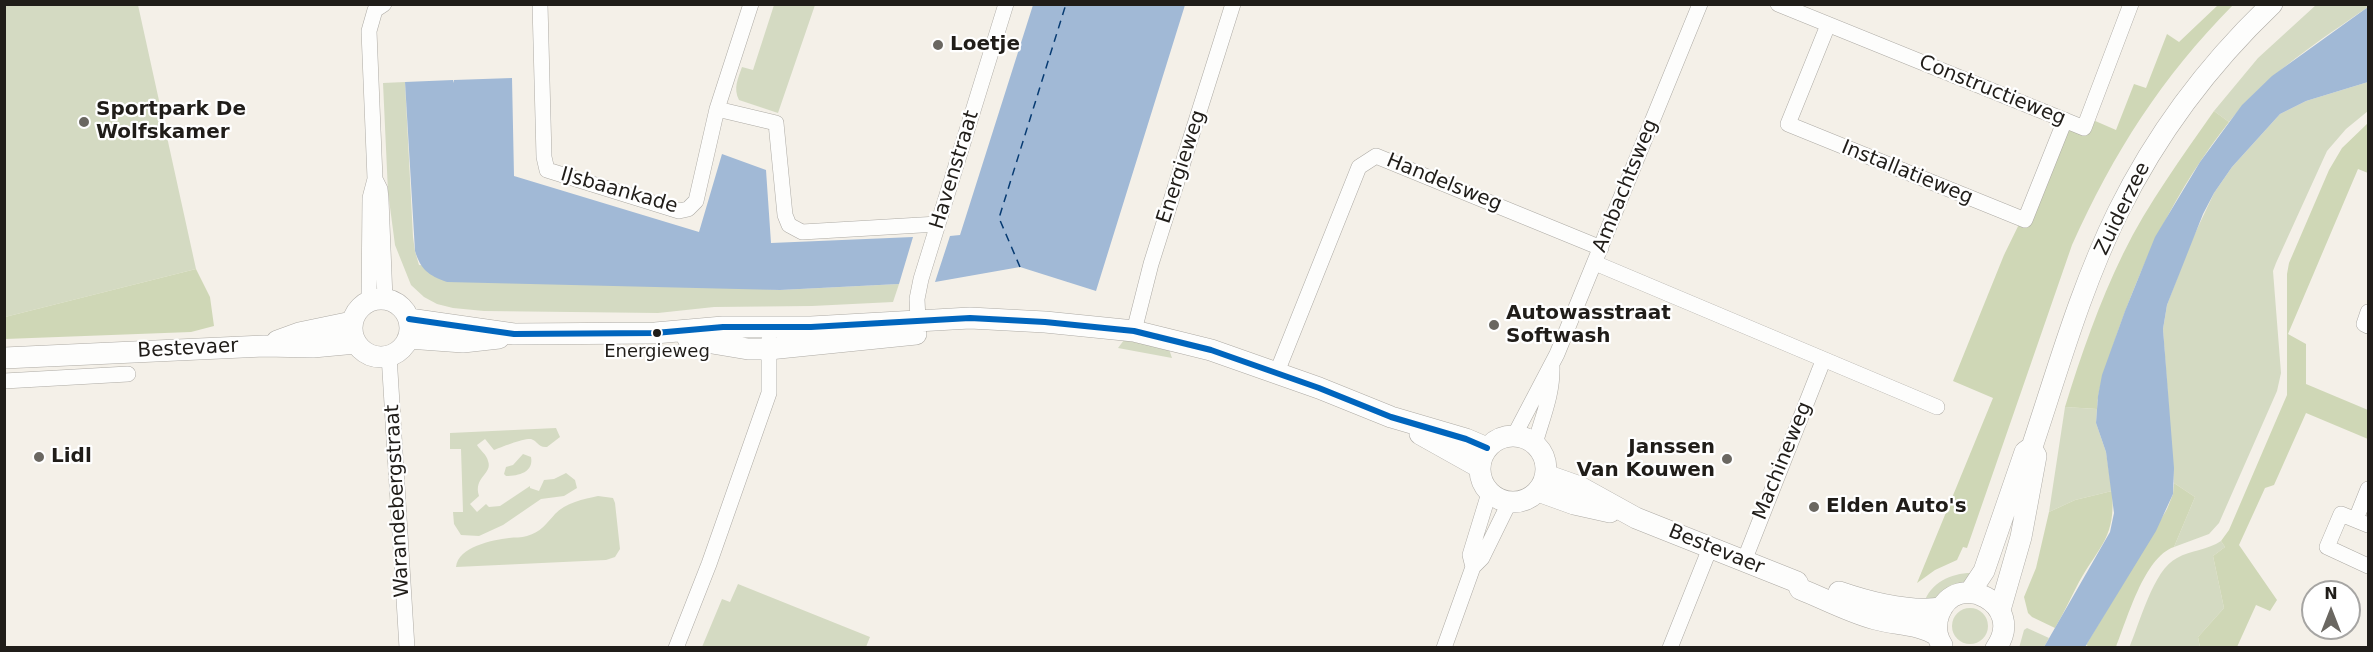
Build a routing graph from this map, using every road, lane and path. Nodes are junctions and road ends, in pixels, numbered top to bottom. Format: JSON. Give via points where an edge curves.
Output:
{"nodes":[{"id":1,"x":384,"y":4,"type":"edge"},
{"id":2,"x":540,"y":4,"type":"edge"},
{"id":3,"x":752,"y":4,"type":"edge"},
{"id":4,"x":1006,"y":4,"type":"edge"},
{"id":5,"x":1233,"y":4,"type":"edge"},
{"id":6,"x":1700,"y":4,"type":"edge"},
{"id":7,"x":1778,"y":4,"type":"edge"},
{"id":8,"x":2131,"y":4,"type":"edge"},
{"id":9,"x":2272,"y":4,"type":"edge"},
{"id":10,"x":1828,"y":25,"type":"junction"},
{"id":11,"x":717,"y":109,"type":"junction"},
{"id":12,"x":2065,"y":120,"type":"junction"},
{"id":13,"x":938,"y":224,"type":"junction"},
{"id":14,"x":1601,"y":248,"type":"junction"},
{"id":15,"x":1595,"y":263,"type":"junction"},
{"id":16,"x":377,"y":300,"type":"junction"},
{"id":17,"x":2368,"y":312,"type":"edge"},
{"id":18,"x":352,"y":322,"type":"junction"},
{"id":19,"x":769,"y":326,"type":"junction"},
{"id":20,"x":2368,"y":326,"type":"edge"},
{"id":21,"x":914,"y":327,"type":"junction"},
{"id":22,"x":408,"y":328,"type":"junction"},
{"id":23,"x":1134,"y":332,"type":"junction"},
{"id":24,"x":655,"y":333,"type":"junction"},
{"id":25,"x":356,"y":343,"type":"junction"},
{"id":26,"x":264,"y":346,"type":"junction"},
{"id":27,"x":770,"y":350,"type":"junction"},
{"id":28,"x":111,"y":353,"type":"junction"},
{"id":29,"x":389,"y":355,"type":"junction"},
{"id":30,"x":4,"y":358,"type":"edge"},
{"id":31,"x":1823,"y":361,"type":"junction"},
{"id":32,"x":1552,"y":366,"type":"junction"},
{"id":33,"x":1277,"y":372,"type":"junction"},
{"id":34,"x":128,"y":374,"type":"dead end"},
{"id":35,"x":106,"y":376,"type":"junction"},
{"id":36,"x":4,"y":381,"type":"edge"},
{"id":37,"x":1937,"y":407,"type":"dead end"},
{"id":38,"x":1514,"y":435,"type":"junction"},
{"id":39,"x":1535,"y":444,"type":"junction"},
{"id":40,"x":2032,"y":447,"type":"junction"},
{"id":41,"x":1483,"y":457,"type":"junction"},
{"id":42,"x":1542,"y":483,"type":"junction"},
{"id":43,"x":2368,"y":489,"type":"edge"},
{"id":44,"x":1489,"y":493,"type":"junction"},
{"id":45,"x":1509,"y":503,"type":"junction"},
{"id":46,"x":2362,"y":522,"type":"edge"},
{"id":47,"x":1710,"y":548,"type":"junction"},
{"id":48,"x":1744,"y":561,"type":"junction"},
{"id":49,"x":2368,"y":566,"type":"edge"},
{"id":50,"x":1473,"y":567,"type":"junction"},
{"id":51,"x":1797,"y":582,"type":"junction"},
{"id":52,"x":1970,"y":592,"type":"junction"},
{"id":53,"x":1941,"y":608,"type":"junction"},
{"id":54,"x":2000,"y":610,"type":"junction"},
{"id":55,"x":1941,"y":642,"type":"edge"},
{"id":56,"x":407,"y":648,"type":"edge"},
{"id":57,"x":676,"y":648,"type":"edge"},
{"id":58,"x":1443,"y":648,"type":"edge"},
{"id":59,"x":1670,"y":648,"type":"edge"},
{"id":60,"x":1996,"y":648,"type":"edge"}],
"edges":[{"from":1,"to":16,"type":"street","via":[[375,10],[369,30],[375,179],[381,199]]},
{"from":2,"to":11,"type":"street","name":"IJsbaankade","via":[[544,157],[548,170],[679,211],[688,209],[696,201]]},
{"from":3,"to":11,"type":"street"},
{"from":4,"to":13,"type":"street","name":"Havenstraat"},
{"from":5,"to":23,"type":"street","name":"Energieweg","via":[[1151,264]]},
{"from":6,"to":14,"type":"street","name":"Ambachtsweg"},
{"from":7,"to":10,"type":"street","name":"Constructieweg"},
{"from":8,"to":12,"type":"street","name":"Constructieweg","via":[[2084,128]]},
{"from":9,"to":40,"type":"street","name":"Zuiderzee","via":[[2224,54],[2175,116],[2127,194],[2092,273]]},
{"from":10,"to":12,"type":"street","name":"Constructieweg"},
{"from":10,"to":12,"type":"street","name":"Installatieweg","via":[[1788,124],[2025,220]]},
{"from":11,"to":13,"type":"street","via":[[776,123],[785,215],[789,225],[802,232]]},
{"from":13,"to":21,"type":"street","name":"Havenstraat","via":[[921,279]]},
{"from":14,"to":15,"type":"street","name":"Ambachtsweg"},
{"from":14,"to":33,"type":"street","name":"Handelsweg","via":[[1377,156],[1359,167]]},
{"from":15,"to":31,"type":"street"},
{"from":15,"to":32,"type":"street","name":"Ambachtsweg"},
{"from":16,"to":18,"type":"street","via":[[357,310]]},
{"from":16,"to":22,"type":"street","via":[[391,300],[402,307]]},
{"from":17,"to":20,"type":"street","via":[[2364,324]]},
{"from":18,"to":25,"type":"street"},
{"from":18,"to":26,"type":"street","name":"Bestevaer","via":[[299,333]]},
{"from":19,"to":21,"type":"street"},
{"from":19,"to":24,"type":"street"},
{"from":19,"to":27,"type":"street"},
{"from":21,"to":23,"type":"street","via":[[1026,321]]},
{"from":21,"to":27,"type":"street"},
{"from":22,"to":24,"type":"street","via":[[464,342],[514,334]]},
{"from":22,"to":29,"type":"street","via":[[399,350]]},
{"from":23,"to":33,"type":"street","via":[[1211,350]]},
{"from":24,"to":27,"type":"street"},
{"from":25,"to":26,"type":"street","name":"Bestevaer","via":[[299,348]]},
{"from":25,"to":29,"type":"street","via":[[371,355]]},
{"from":26,"to":28,"type":"street","name":"Bestevaer"},
{"from":27,"to":57,"type":"street","via":[[770,393]]},
{"from":28,"to":30,"type":"street","name":"Bestevaer"},
{"from":28,"to":35,"type":"street","name":"Bestevaer"},
{"from":29,"to":56,"type":"street","name":"Warandebergstraat"},
{"from":31,"to":37,"type":"street"},
{"from":31,"to":48,"type":"street","name":"Machineweg"},
{"from":32,"to":38,"type":"street","name":"Ambachtsweg"},
{"from":32,"to":39,"type":"street","name":"Ambachtsweg","via":[[1549,399]]},
{"from":33,"to":41,"type":"street","via":[[1390,417],[1466,439]]},
{"from":34,"to":35,"type":"street","name":"Bestevaer"},
{"from":35,"to":36,"type":"street","name":"Bestevaer"},
{"from":38,"to":39,"type":"street"},
{"from":38,"to":41,"type":"street","via":[[1494,441]]},
{"from":39,"to":42,"type":"street","via":[[1544,456]]},
{"from":40,"to":52,"type":"street","name":"Zuiderzee","via":[[2025,452],[1984,571]]},
{"from":40,"to":54,"type":"street","name":"Zuiderzee","via":[[2036,456],[2027,508]]},
{"from":41,"to":44,"type":"street","via":[[1481,480]]},
{"from":42,"to":45,"type":"street","via":[[1520,502]]},
{"from":42,"to":47,"type":"street","name":"Bestevaer","via":[[1580,487],[1636,518]]},
{"from":43,"to":46,"type":"street"},
{"from":44,"to":45,"type":"street"},
{"from":44,"to":50,"type":"street","via":[[1470,555]]},
{"from":45,"to":50,"type":"street","via":[[1482,558]]},
{"from":46,"to":49,"type":"street","via":[[2341,514],[2327,547]]},
{"from":47,"to":48,"type":"street","name":"Bestevaer"},
{"from":47,"to":59,"type":"street"},
{"from":48,"to":51,"type":"street","name":"Bestevaer"},
{"from":50,"to":58,"type":"street"},
{"from":51,"to":53,"type":"street","name":"Bestevaer","via":[[1804,579],[1876,603],[1922,610]]},
{"from":51,"to":55,"type":"street","name":"Bestevaer","via":[[1800,589],[1875,619],[1918,626]]},
{"from":52,"to":53,"type":"street","via":[[1954,597]]},
{"from":52,"to":54,"type":"street","via":[[1987,597]]},
{"from":53,"to":55,"type":"street","via":[[1937,622]]},
{"from":54,"to":60,"type":"street","name":"Zuiderzee","via":[[2004,628]]}]}
